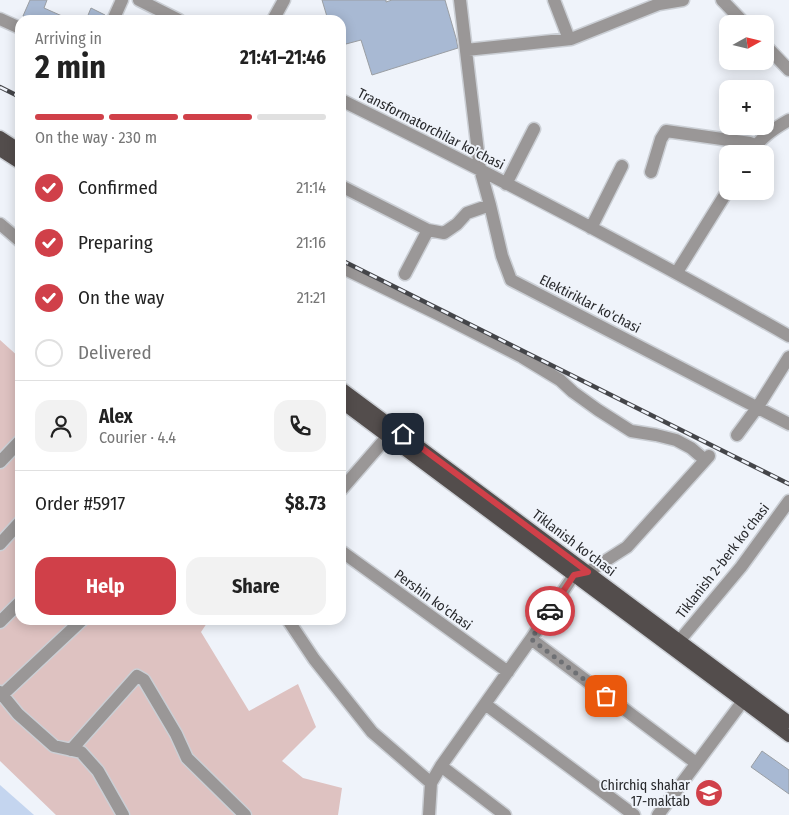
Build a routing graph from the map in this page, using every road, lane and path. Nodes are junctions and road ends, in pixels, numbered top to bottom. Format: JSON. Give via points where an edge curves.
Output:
{"nodes":[{"id":1,"x":122,"y":0,"type":"edge"},
{"id":2,"x":284,"y":0,"type":"edge"},
{"id":3,"x":460,"y":0,"type":"edge"},
{"id":4,"x":554,"y":0,"type":"edge"},
{"id":5,"x":683,"y":0,"type":"edge"},
{"id":6,"x":722,"y":0,"type":"edge"},
{"id":7,"x":145,"y":1,"type":"edge"},
{"id":8,"x":659,"y":2,"type":"edge"},
{"id":9,"x":115,"y":15,"type":"edge"},
{"id":10,"x":170,"y":15,"type":"edge"},
{"id":11,"x":276,"y":15,"type":"edge"},
{"id":12,"x":736,"y":15,"type":"edge"},
{"id":13,"x":0,"y":19,"type":"edge"},
{"id":14,"x":15,"y":26,"type":"edge"},
{"id":15,"x":569,"y":39,"type":"junction"},
{"id":16,"x":466,"y":50,"type":"junction"},
{"id":17,"x":774,"y":54,"type":"edge"},
{"id":18,"x":789,"y":70,"type":"edge"},
{"id":19,"x":346,"y":102,"type":"edge"},
{"id":20,"x":789,"y":120,"type":"edge"},
{"id":21,"x":534,"y":129,"type":"dead end"},
{"id":22,"x":0,"y":137,"type":"edge"},
{"id":23,"x":751,"y":145,"type":"edge"},
{"id":24,"x":758,"y":145,"type":"edge"},
{"id":25,"x":15,"y":147,"type":"edge"},
{"id":26,"x":0,"y":150,"type":"edge"},
{"id":27,"x":15,"y":160,"type":"edge"},
{"id":28,"x":622,"y":166,"type":"dead end"},
{"id":29,"x":480,"y":169,"type":"junction"},
{"id":30,"x":651,"y":172,"type":"dead end"},
{"id":31,"x":506,"y":184,"type":"junction"},
{"id":32,"x":346,"y":189,"type":"edge"},
{"id":33,"x":722,"y":200,"type":"edge"},
{"id":34,"x":490,"y":205,"type":"junction"},
{"id":35,"x":0,"y":224,"type":"edge"},
{"id":36,"x":591,"y":228,"type":"junction"},
{"id":37,"x":428,"y":230,"type":"junction"},
{"id":38,"x":15,"y":237,"type":"edge"},
{"id":39,"x":346,"y":269,"type":"edge"},
{"id":40,"x":677,"y":272,"type":"junction"},
{"id":41,"x":405,"y":274,"type":"dead end"},
{"id":42,"x":789,"y":336,"type":"edge"},
{"id":43,"x":789,"y":356,"type":"edge"},
{"id":44,"x":346,"y":392,"type":"edge"},
{"id":45,"x":346,"y":406,"type":"edge"},
{"id":46,"x":757,"y":408,"type":"junction"},
{"id":47,"x":789,"y":424,"type":"edge"},
{"id":48,"x":737,"y":435,"type":"dead end"},
{"id":49,"x":387,"y":437,"type":"junction"},
{"id":50,"x":15,"y":446,"type":"edge"},
{"id":51,"x":0,"y":462,"type":"edge"},
{"id":52,"x":346,"y":484,"type":"edge"},
{"id":53,"x":789,"y":501,"type":"edge"},
{"id":54,"x":15,"y":528,"type":"edge"},
{"id":55,"x":0,"y":544,"type":"edge"},
{"id":56,"x":346,"y":556,"type":"edge"},
{"id":57,"x":588,"y":572,"type":"junction"},
{"id":58,"x":574,"y":575,"type":"junction"},
{"id":59,"x":15,"y":607,"type":"edge"},
{"id":60,"x":0,"y":622,"type":"edge"},
{"id":61,"x":77,"y":625,"type":"edge"},
{"id":62,"x":291,"y":625,"type":"edge"},
{"id":63,"x":531,"y":639,"type":"junction"},
{"id":64,"x":680,"y":640,"type":"junction"},
{"id":65,"x":508,"y":672,"type":"junction"},
{"id":66,"x":1,"y":694,"type":"edge"},
{"id":67,"x":743,"y":702,"type":"junction"},
{"id":68,"x":485,"y":704,"type":"junction"},
{"id":69,"x":789,"y":722,"type":"edge"},
{"id":70,"x":789,"y":736,"type":"edge"},
{"id":71,"x":71,"y":750,"type":"junction"},
{"id":72,"x":696,"y":764,"type":"junction"},
{"id":73,"x":441,"y":766,"type":"junction"},
{"id":74,"x":431,"y":783,"type":"junction"},
{"id":75,"x":123,"y":815,"type":"edge"},
{"id":76,"x":245,"y":815,"type":"edge"},
{"id":77,"x":429,"y":815,"type":"edge"},
{"id":78,"x":505,"y":815,"type":"edge"},
{"id":79,"x":634,"y":815,"type":"edge"},
{"id":80,"x":658,"y":815,"type":"edge"}],
"edges":[{"from":1,"to":9,"type":"street"},
{"from":2,"to":11,"type":"street"},
{"from":3,"to":16,"type":"street","name":"Elektiriklar ko'chasi"},
{"from":4,"to":15,"type":"street"},
{"from":5,"to":8,"type":"street"},
{"from":6,"to":12,"type":"street"},
{"from":7,"to":10,"type":"street"},
{"from":8,"to":15,"type":"street"},
{"from":13,"to":14,"type":"street"},
{"from":15,"to":16,"type":"street"},
{"from":16,"to":29,"type":"street","name":"Elektiriklar ko'chasi"},
{"from":17,"to":18,"type":"street"},
{"from":19,"to":29,"type":"street","name":"Transformatorchilar ko'chasi"},
{"from":20,"to":24,"type":"street","via":[[772,130]]},
{"from":21,"to":31,"type":"street","name":"Transformatorchilar ko'chasi"},
{"from":22,"to":25,"type":"main road"},
{"from":23,"to":30,"type":"street","via":[[666,131]]},
{"from":26,"to":27,"type":"main road"},
{"from":28,"to":36,"type":"street"},
{"from":29,"to":31,"type":"street","name":"Transformatorchilar ko'chasi"},
{"from":29,"to":34,"type":"street","name":"Elektiriklar ko'chasi"},
{"from":31,"to":36,"type":"street","name":"Transformatorchilar ko'chasi"},
{"from":32,"to":37,"type":"street"},
{"from":33,"to":40,"type":"street"},
{"from":34,"to":37,"type":"street","via":[[467,213],[444,233]]},
{"from":34,"to":46,"type":"street","name":"Elektiriklar ko'chasi","via":[[511,280]]},
{"from":35,"to":38,"type":"street"},
{"from":36,"to":40,"type":"street","name":"Transformatorchilar ko'chasi"},
{"from":37,"to":41,"type":"street"},
{"from":39,"to":57,"type":"street","via":[[522,358],[560,380],[631,431],[676,440],[707,458],[627,547]]},
{"from":40,"to":42,"type":"street","name":"Transformatorchilar ko'chasi"},
{"from":43,"to":46,"type":"street"},
{"from":44,"to":57,"type":"main road","name":"Tiklanish ko'chasi"},
{"from":45,"to":49,"type":"main road"},
{"from":46,"to":47,"type":"street","name":"Elektiriklar ko'chasi"},
{"from":46,"to":48,"type":"street"},
{"from":49,"to":52,"type":"street"},
{"from":49,"to":58,"type":"main road"},
{"from":50,"to":51,"type":"street"},
{"from":53,"to":64,"type":"street","name":"Tiklanish 2-berk ko‘chasi","via":[[741,567]]},
{"from":54,"to":55,"type":"street"},
{"from":56,"to":65,"type":"street","name":"Pershin ko'chasi"},
{"from":57,"to":58,"type":"main road"},
{"from":57,"to":64,"type":"main road","name":"Tiklanish ko'chasi"},
{"from":58,"to":63,"type":"street"},
{"from":58,"to":67,"type":"main road"},
{"from":59,"to":60,"type":"street"},
{"from":61,"to":66,"type":"street"},
{"from":62,"to":74,"type":"street","via":[[372,732]]},
{"from":63,"to":65,"type":"street"},
{"from":63,"to":72,"type":"street"},
{"from":64,"to":69,"type":"main road","name":"Tiklanish ko'chasi"},
{"from":65,"to":68,"type":"street"},
{"from":66,"to":71,"type":"street","via":[[54,746]]},
{"from":67,"to":70,"type":"main road"},
{"from":67,"to":72,"type":"street"},
{"from":68,"to":73,"type":"street"},
{"from":68,"to":79,"type":"street"},
{"from":71,"to":75,"type":"street","via":[[81,752],[98,771]]},
{"from":71,"to":76,"type":"street","via":[[137,676],[144,680],[187,758]]},
{"from":72,"to":80,"type":"street"},
{"from":73,"to":74,"type":"street"},
{"from":73,"to":78,"type":"street"},
{"from":74,"to":77,"type":"street"}]}
